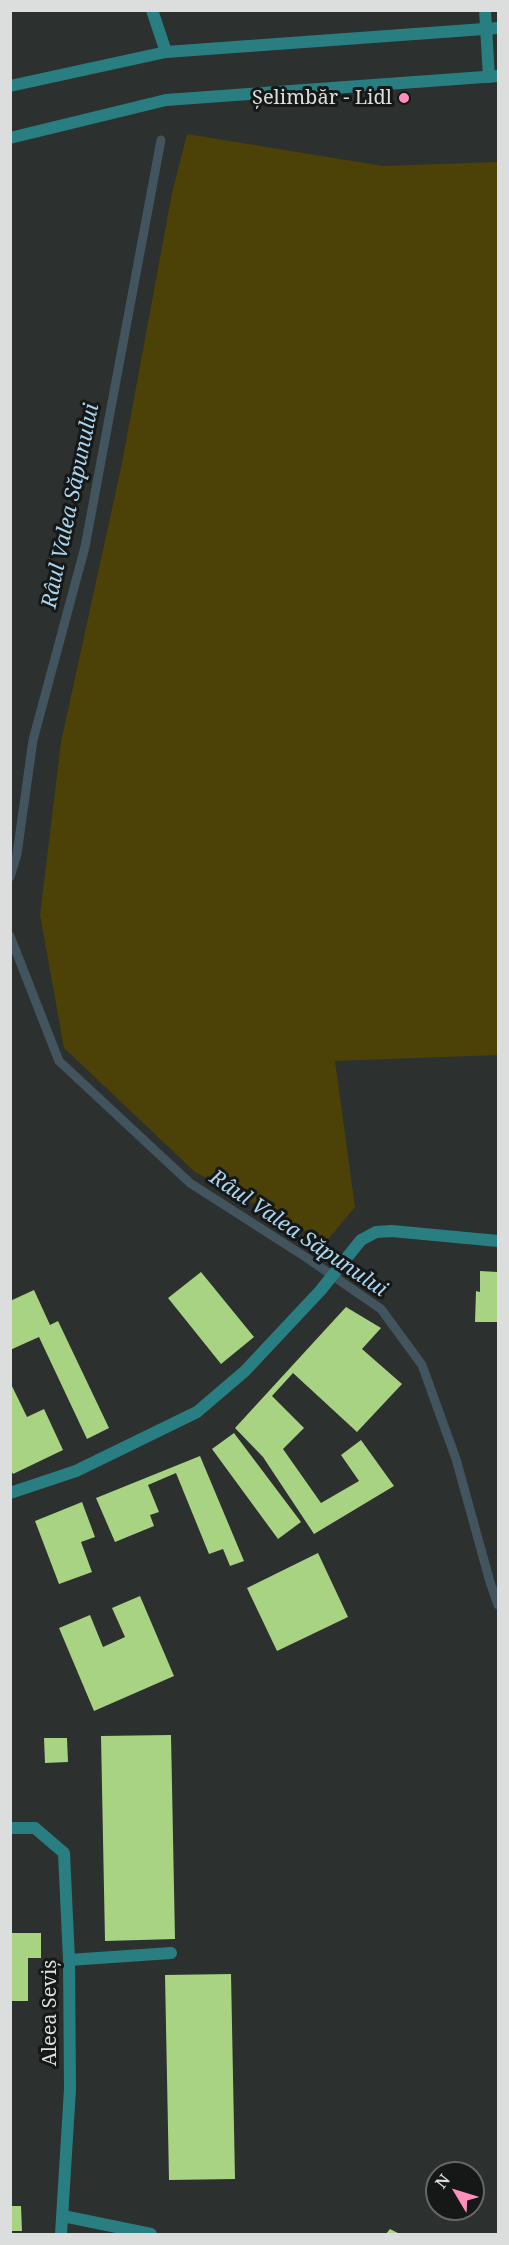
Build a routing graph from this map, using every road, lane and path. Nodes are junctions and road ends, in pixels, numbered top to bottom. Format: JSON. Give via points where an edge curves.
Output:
{"nodes":[{"id":1,"x":152,"y":10,"type":"edge"},
{"id":2,"x":485,"y":10,"type":"edge"},
{"id":3,"x":492,"y":29,"type":"edge"},
{"id":4,"x":166,"y":52,"type":"junction"},
{"id":5,"x":494,"y":77,"type":"edge"},
{"id":6,"x":10,"y":86,"type":"edge"},
{"id":7,"x":10,"y":138,"type":"edge"},
{"id":8,"x":498,"y":1241,"type":"edge"},
{"id":9,"x":10,"y":1493,"type":"edge"},
{"id":10,"x":10,"y":1828,"type":"edge"},
{"id":11,"x":171,"y":1953,"type":"dead end"},
{"id":12,"x":69,"y":1959,"type":"junction"},
{"id":13,"x":63,"y":2216,"type":"junction"},
{"id":14,"x":61,"y":2235,"type":"edge"},
{"id":15,"x":151,"y":2235,"type":"edge"}],
"edges":[{"from":1,"to":4,"type":"street"},
{"from":2,"to":3,"type":"street"},
{"from":3,"to":4,"type":"street"},
{"from":3,"to":5,"type":"street"},
{"from":4,"to":6,"type":"street"},
{"from":5,"to":7,"type":"street","via":[[166,100]]},
{"from":8,"to":9,"type":"street","via":[[376,1232],[361,1240],[320,1291],[245,1371],[197,1412],[76,1472]]},
{"from":10,"to":12,"type":"street","name":"Aleea Seviș","via":[[34,1828],[64,1853]]},
{"from":11,"to":12,"type":"street"},
{"from":12,"to":13,"type":"street","name":"Aleea Seviș","via":[[70,2089]]},
{"from":13,"to":14,"type":"street","name":"Aleea Seviș"},
{"from":13,"to":15,"type":"street"}]}
